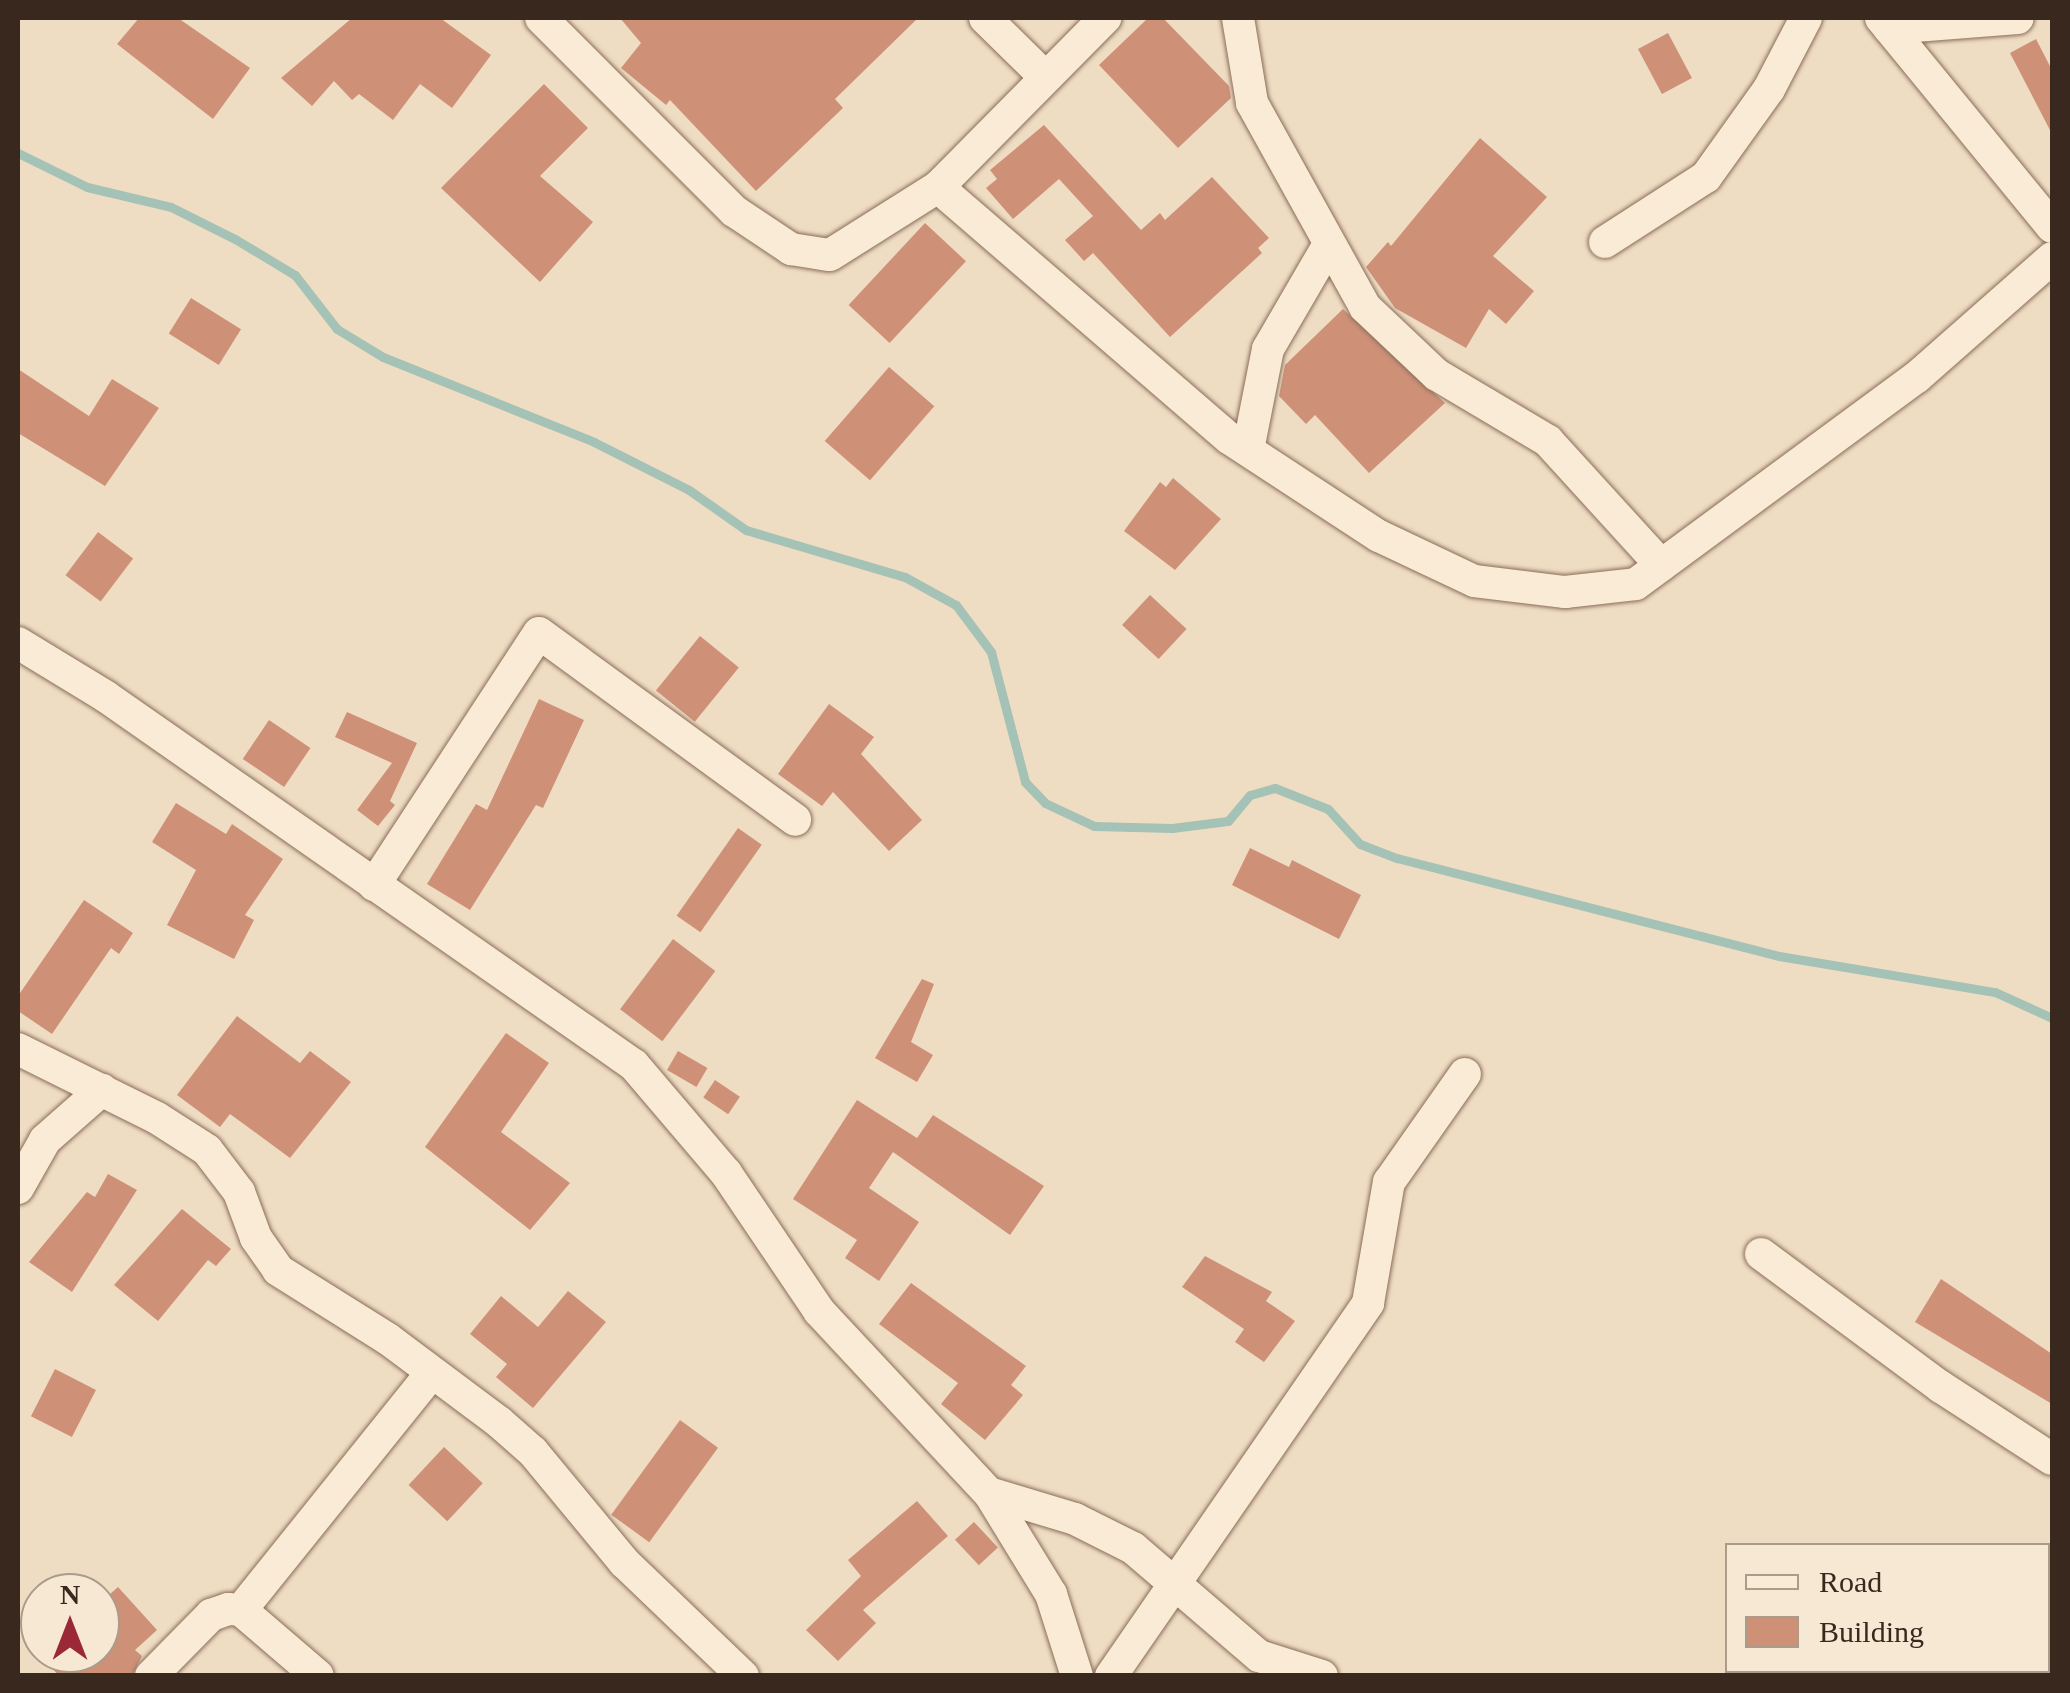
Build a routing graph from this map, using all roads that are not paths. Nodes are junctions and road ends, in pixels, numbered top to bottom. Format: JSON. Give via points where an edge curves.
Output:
{"nodes":[{"id":1,"x":540,"y":18,"type":"edge"},
{"id":2,"x":986,"y":18,"type":"edge"},
{"id":3,"x":1105,"y":18,"type":"edge"},
{"id":4,"x":1238,"y":18,"type":"edge"},
{"id":5,"x":1806,"y":18,"type":"edge"},
{"id":6,"x":2018,"y":18,"type":"edge"},
{"id":7,"x":1885,"y":23,"type":"edge"},
{"id":8,"x":1046,"y":77,"type":"junction"},
{"id":9,"x":938,"y":187,"type":"junction"},
{"id":10,"x":2052,"y":227,"type":"edge"},
{"id":11,"x":1606,"y":242,"type":"dead end"},
{"id":12,"x":1330,"y":244,"type":"junction"},
{"id":13,"x":2052,"y":258,"type":"edge"},
{"id":14,"x":1248,"y":450,"type":"junction"},
{"id":15,"x":1661,"y":565,"type":"junction"},
{"id":16,"x":18,"y":645,"type":"edge"},
{"id":17,"x":795,"y":820,"type":"dead end"},
{"id":18,"x":374,"y":885,"type":"junction"},
{"id":19,"x":18,"y":1049,"type":"edge"},
{"id":20,"x":1464,"y":1074,"type":"dead end"},
{"id":21,"x":102,"y":1090,"type":"junction"},
{"id":22,"x":18,"y":1188,"type":"edge"},
{"id":23,"x":1762,"y":1254,"type":"dead end"},
{"id":24,"x":431,"y":1374,"type":"junction"},
{"id":25,"x":2052,"y":1459,"type":"edge"},
{"id":26,"x":989,"y":1492,"type":"junction"},
{"id":27,"x":1174,"y":1582,"type":"junction"},
{"id":28,"x":241,"y":1610,"type":"junction"},
{"id":29,"x":1261,"y":1666,"type":"edge"},
{"id":30,"x":151,"y":1676,"type":"edge"},
{"id":31,"x":318,"y":1676,"type":"edge"},
{"id":32,"x":743,"y":1676,"type":"edge"},
{"id":33,"x":1078,"y":1676,"type":"edge"},
{"id":34,"x":1112,"y":1676,"type":"edge"},
{"id":35,"x":1322,"y":1676,"type":"edge"}],
"edges":[{"from":1,"to":9,"type":"street","via":[[734,211],[791,249],[830,256]]},
{"from":2,"to":8,"type":"street"},
{"from":3,"to":8,"type":"street"},
{"from":4,"to":12,"type":"street","via":[[1252,103]]},
{"from":5,"to":11,"type":"street","via":[[1768,89],[1706,177]]},
{"from":6,"to":7,"type":"street"},
{"from":7,"to":10,"type":"street"},
{"from":8,"to":9,"type":"street"},
{"from":9,"to":14,"type":"street"},
{"from":12,"to":14,"type":"street","via":[[1268,348]]},
{"from":12,"to":15,"type":"street","via":[[1365,306],[1410,352],[1522,431],[1548,441]]},
{"from":13,"to":15,"type":"street","via":[[1916,377]]},
{"from":14,"to":15,"type":"street","via":[[1380,536],[1474,581],[1566,592],[1636,584]]},
{"from":16,"to":18,"type":"street","via":[[106,696]]},
{"from":17,"to":18,"type":"street","via":[[539,633]]},
{"from":18,"to":26,"type":"street","via":[[634,1065],[703,1142],[819,1310]]},
{"from":19,"to":21,"type":"street"},
{"from":20,"to":27,"type":"street","via":[[1389,1182],[1368,1303]]},
{"from":21,"to":22,"type":"street","via":[[45,1140]]},
{"from":21,"to":24,"type":"street","via":[[207,1150],[238,1192],[278,1270]]},
{"from":23,"to":25,"type":"street","via":[[1941,1388]]},
{"from":24,"to":28,"type":"street"},
{"from":24,"to":32,"type":"street","via":[[533,1452],[624,1562]]},
{"from":26,"to":27,"type":"street","via":[[1075,1519],[1132,1548]]},
{"from":26,"to":33,"type":"street","via":[[1051,1594]]},
{"from":27,"to":29,"type":"street"},
{"from":27,"to":34,"type":"street"},
{"from":28,"to":30,"type":"street","via":[[210,1615]]},
{"from":28,"to":31,"type":"street"},
{"from":29,"to":35,"type":"street"}]}
